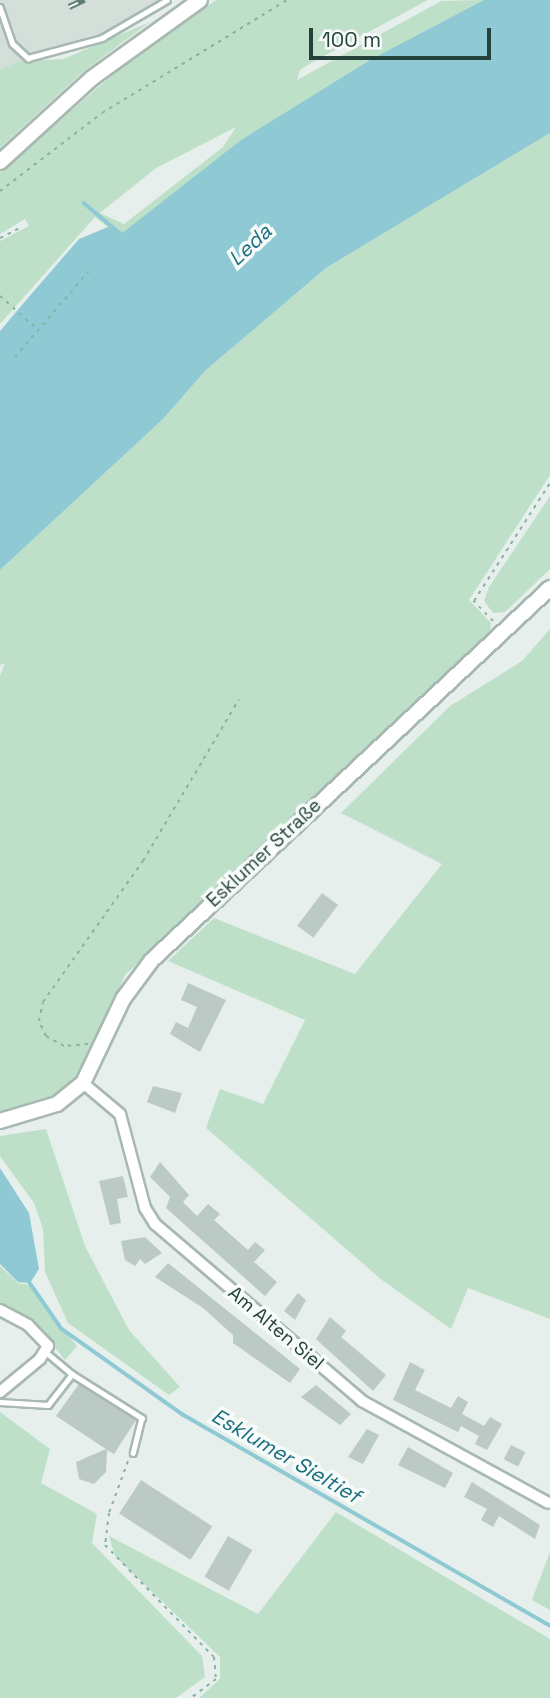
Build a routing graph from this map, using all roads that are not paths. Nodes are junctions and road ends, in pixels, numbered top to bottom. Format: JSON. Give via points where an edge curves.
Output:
{"nodes":[{"id":1,"x":167,"y":0,"type":"edge"},
{"id":2,"x":200,"y":0,"type":"edge"},
{"id":3,"x":0,"y":7,"type":"edge"},
{"id":4,"x":0,"y":162,"type":"edge"},
{"id":5,"x":550,"y":588,"type":"edge"},
{"id":6,"x":83,"y":1083,"type":"junction"},
{"id":7,"x":0,"y":1121,"type":"edge"},
{"id":8,"x":0,"y":1310,"type":"edge"},
{"id":9,"x":47,"y":1353,"type":"junction"},
{"id":10,"x":72,"y":1374,"type":"junction"},
{"id":11,"x":0,"y":1392,"type":"edge"},
{"id":12,"x":0,"y":1402,"type":"edge"},
{"id":13,"x":133,"y":1454,"type":"road end"},
{"id":14,"x":548,"y":1503,"type":"dead end"}],
"edges":[{"from":1,"to":3,"type":"lane","via":[[91,42],[28,58],[18,53]]},
{"from":2,"to":4,"type":"street","via":[[92,78]]},
{"from":5,"to":6,"type":"street","name":"Esklumer Straße","via":[[152,960],[123,999]]},
{"from":6,"to":7,"type":"street","name":"Esklumer Straße","via":[[57,1104]]},
{"from":6,"to":14,"type":"street","name":"Am Alten Siel","via":[[120,1114],[145,1208],[155,1224],[362,1401]]},
{"from":8,"to":9,"type":"street","via":[[43,1337]]},
{"from":9,"to":10,"type":"lane"},
{"from":9,"to":11,"type":"street"},
{"from":10,"to":12,"type":"lane","via":[[48,1405]]},
{"from":10,"to":13,"type":"lane","via":[[142,1418]]}]}
